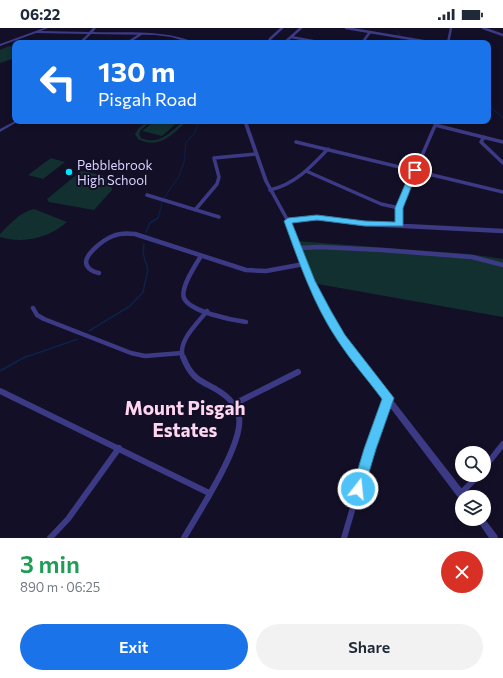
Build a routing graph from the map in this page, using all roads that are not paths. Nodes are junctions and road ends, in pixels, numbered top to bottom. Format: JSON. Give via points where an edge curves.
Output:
{"nodes":[{"id":1,"x":47,"y":28,"type":"edge"},
{"id":2,"x":95,"y":28,"type":"edge"},
{"id":3,"x":282,"y":28,"type":"edge"},
{"id":4,"x":301,"y":28,"type":"edge"},
{"id":5,"x":346,"y":28,"type":"edge"},
{"id":6,"x":451,"y":28,"type":"edge"},
{"id":7,"x":483,"y":28,"type":"edge"},
{"id":8,"x":34,"y":32,"type":"junction"},
{"id":9,"x":370,"y":32,"type":"junction"},
{"id":10,"x":90,"y":33,"type":"junction"},
{"id":11,"x":141,"y":34,"type":"junction"},
{"id":12,"x":503,"y":35,"type":"edge"},
{"id":13,"x":291,"y":37,"type":"junction"},
{"id":14,"x":12,"y":40,"type":"edge"},
{"id":15,"x":13,"y":40,"type":"edge"},
{"id":16,"x":83,"y":40,"type":"edge"},
{"id":17,"x":132,"y":40,"type":"edge"},
{"id":18,"x":184,"y":40,"type":"edge"},
{"id":19,"x":270,"y":40,"type":"edge"},
{"id":20,"x":288,"y":40,"type":"edge"},
{"id":21,"x":308,"y":40,"type":"edge"},
{"id":22,"x":364,"y":40,"type":"edge"},
{"id":23,"x":417,"y":40,"type":"edge"},
{"id":24,"x":449,"y":40,"type":"edge"},
{"id":25,"x":0,"y":45,"type":"edge"},
{"id":26,"x":12,"y":124,"type":"edge"},
{"id":27,"x":246,"y":124,"type":"edge"},
{"id":28,"x":435,"y":125,"type":"joint"},
{"id":29,"x":0,"y":131,"type":"edge"},
{"id":30,"x":484,"y":137,"type":"junction"},
{"id":31,"x":296,"y":142,"type":"dead end"},
{"id":32,"x":503,"y":142,"type":"edge"},
{"id":33,"x":328,"y":149,"type":"junction"},
{"id":34,"x":256,"y":154,"type":"junction"},
{"id":35,"x":503,"y":163,"type":"edge"},
{"id":36,"x":415,"y":170,"type":"junction"},
{"id":37,"x":306,"y":171,"type":"junction"},
{"id":38,"x":270,"y":190,"type":"junction"},
{"id":39,"x":503,"y":192,"type":"edge"},
{"id":40,"x":146,"y":195,"type":"dead end"},
{"id":41,"x":399,"y":208,"type":"junction"},
{"id":42,"x":196,"y":210,"type":"junction"},
{"id":43,"x":219,"y":217,"type":"dead end"},
{"id":44,"x":288,"y":221,"type":"junction"},
{"id":45,"x":400,"y":224,"type":"junction"},
{"id":46,"x":503,"y":230,"type":"edge"},
{"id":47,"x":298,"y":248,"type":"junction"},
{"id":48,"x":201,"y":256,"type":"junction"},
{"id":49,"x":304,"y":264,"type":"junction"},
{"id":50,"x":503,"y":265,"type":"edge"},
{"id":51,"x":99,"y":273,"type":"dead end"},
{"id":52,"x":33,"y":308,"type":"dead end"},
{"id":53,"x":207,"y":311,"type":"junction"},
{"id":54,"x":246,"y":322,"type":"dead end"},
{"id":55,"x":182,"y":353,"type":"junction"},
{"id":56,"x":298,"y":372,"type":"dead end"},
{"id":57,"x":0,"y":391,"type":"edge"},
{"id":58,"x":388,"y":398,"type":"junction"},
{"id":59,"x":234,"y":404,"type":"junction"},
{"id":60,"x":503,"y":444,"type":"edge"},
{"id":61,"x":119,"y":448,"type":"junction"},
{"id":62,"x":491,"y":459,"type":"edge"},
{"id":63,"x":473,"y":482,"type":"edge"},
{"id":64,"x":458,"y":490,"type":"edge"},
{"id":65,"x":466,"y":490,"type":"edge"},
{"id":66,"x":209,"y":493,"type":"junction"},
{"id":67,"x":485,"y":526,"type":"edge"},
{"id":68,"x":50,"y":538,"type":"edge"},
{"id":69,"x":184,"y":538,"type":"edge"},
{"id":70,"x":344,"y":538,"type":"edge"},
{"id":71,"x":494,"y":538,"type":"edge"}],
"edges":[{"from":1,"to":8,"type":"street"},
{"from":2,"to":10,"type":"street"},
{"from":3,"to":19,"type":"street"},
{"from":4,"to":13,"type":"street"},
{"from":5,"to":9,"type":"street"},
{"from":6,"to":24,"type":"street"},
{"from":7,"to":12,"type":"street"},
{"from":8,"to":10,"type":"street"},
{"from":8,"to":15,"type":"street"},
{"from":9,"to":22,"type":"street"},
{"from":9,"to":23,"type":"street"},
{"from":10,"to":11,"type":"street"},
{"from":10,"to":16,"type":"street"},
{"from":11,"to":17,"type":"street"},
{"from":11,"to":18,"type":"street","via":[[171,36]]},
{"from":13,"to":20,"type":"street"},
{"from":13,"to":21,"type":"street"},
{"from":14,"to":25,"type":"street"},
{"from":26,"to":29,"type":"street"},
{"from":27,"to":34,"type":"street"},
{"from":28,"to":30,"type":"street"},
{"from":28,"to":36,"type":"street"},
{"from":30,"to":32,"type":"street"},
{"from":30,"to":35,"type":"street","via":[[481,142]]},
{"from":31,"to":33,"type":"street"},
{"from":33,"to":36,"type":"street"},
{"from":33,"to":37,"type":"street"},
{"from":34,"to":38,"type":"street"},
{"from":34,"to":42,"type":"street","via":[[214,158],[219,177],[217,184]]},
{"from":36,"to":39,"type":"street"},
{"from":36,"to":41,"type":"street"},
{"from":37,"to":38,"type":"street","via":[[290,183]]},
{"from":37,"to":41,"type":"street","via":[[381,204]]},
{"from":38,"to":44,"type":"street"},
{"from":40,"to":42,"type":"street"},
{"from":41,"to":45,"type":"street"},
{"from":42,"to":43,"type":"street"},
{"from":44,"to":45,"type":"street","via":[[317,218],[365,224]]},
{"from":44,"to":47,"type":"street"},
{"from":45,"to":46,"type":"street"},
{"from":47,"to":49,"type":"street"},
{"from":47,"to":50,"type":"street","via":[[320,247],[472,257]]},
{"from":48,"to":49,"type":"street","via":[[246,270],[266,271]]},
{"from":48,"to":51,"type":"street","via":[[135,234],[120,233],[105,240],[86,260],[89,270]]},
{"from":48,"to":53,"type":"street","via":[[188,279],[184,297],[195,307]]},
{"from":49,"to":58,"type":"street","via":[[341,338]]},
{"from":52,"to":55,"type":"street","via":[[37,315],[131,353],[145,356]]},
{"from":53,"to":54,"type":"street","via":[[228,320]]},
{"from":53,"to":55,"type":"street","via":[[187,339]]},
{"from":55,"to":59,"type":"street","via":[[184,364],[192,376],[218,390]]},
{"from":56,"to":59,"type":"street"},
{"from":57,"to":61,"type":"street"},
{"from":58,"to":64,"type":"street"},
{"from":58,"to":70,"type":"street"},
{"from":59,"to":66,"type":"street","via":[[240,428],[232,451]]},
{"from":60,"to":62,"type":"street"},
{"from":61,"to":66,"type":"street"},
{"from":61,"to":68,"type":"street","via":[[68,519]]},
{"from":63,"to":65,"type":"street"},
{"from":66,"to":69,"type":"street"},
{"from":67,"to":71,"type":"street"}]}
